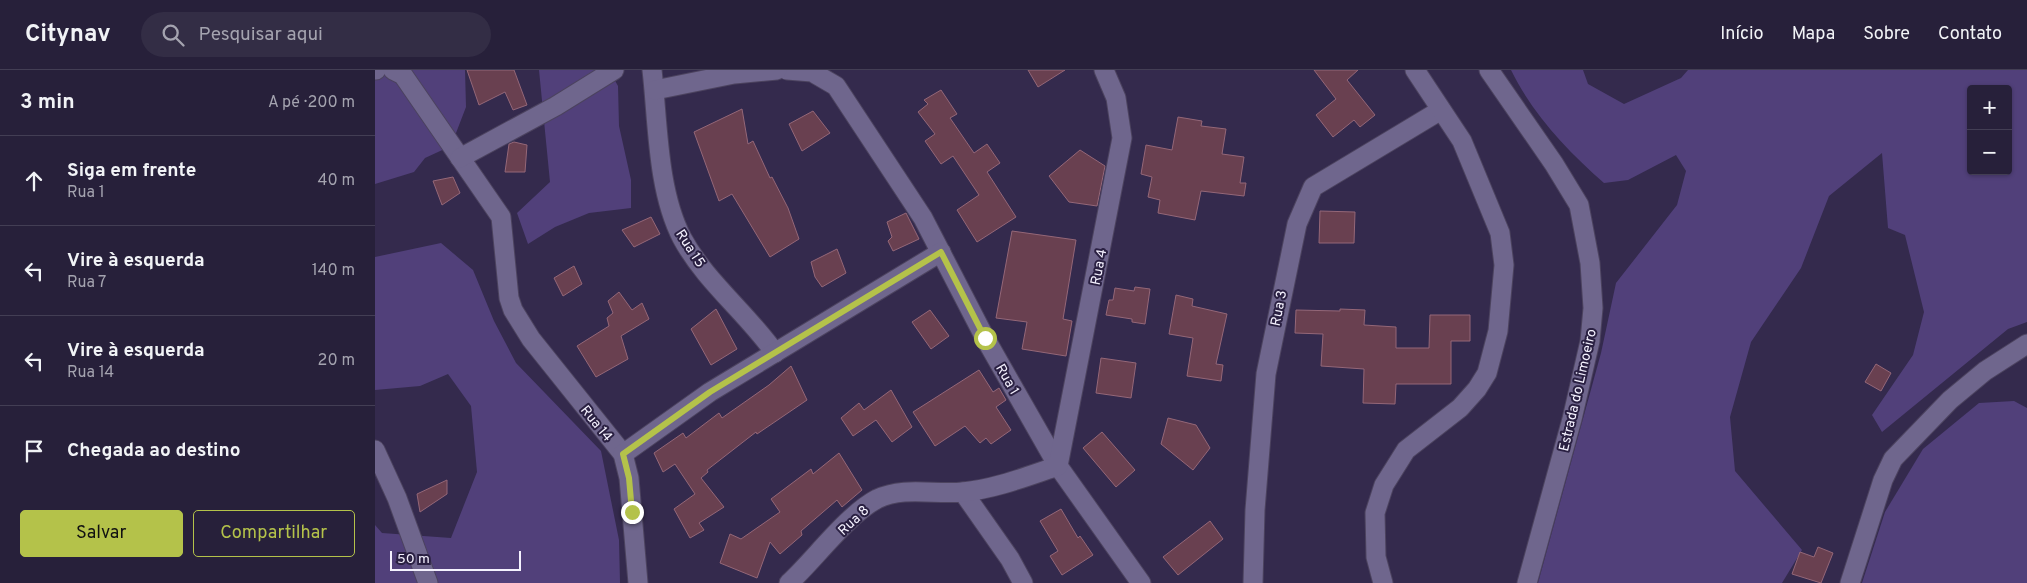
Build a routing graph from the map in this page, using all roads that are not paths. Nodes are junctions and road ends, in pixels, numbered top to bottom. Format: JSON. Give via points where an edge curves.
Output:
{"nodes":[{"id":1,"x":393,"y":70,"type":"edge"},
{"id":2,"x":614,"y":70,"type":"edge"},
{"id":3,"x":653,"y":70,"type":"edge"},
{"id":4,"x":777,"y":70,"type":"edge"},
{"id":5,"x":787,"y":70,"type":"edge"},
{"id":6,"x":1104,"y":70,"type":"edge"},
{"id":7,"x":1415,"y":70,"type":"edge"},
{"id":8,"x":1489,"y":70,"type":"edge"},
{"id":9,"x":655,"y":90,"type":"junction"},
{"id":10,"x":1441,"y":110,"type":"junction"},
{"id":11,"x":460,"y":158,"type":"junction"},
{"id":12,"x":941,"y":252,"type":"junction"},
{"id":13,"x":2027,"y":344,"type":"edge"},
{"id":14,"x":775,"y":353,"type":"junction"},
{"id":15,"x":375,"y":450,"type":"edge"},
{"id":16,"x":623,"y":454,"type":"junction"},
{"id":17,"x":1059,"y":466,"type":"junction"},
{"id":18,"x":963,"y":492,"type":"junction"},
{"id":19,"x":428,"y":583,"type":"edge"},
{"id":20,"x":638,"y":583,"type":"edge"},
{"id":21,"x":789,"y":583,"type":"edge"},
{"id":22,"x":1023,"y":583,"type":"edge"},
{"id":23,"x":1141,"y":583,"type":"edge"},
{"id":24,"x":1253,"y":583,"type":"edge"},
{"id":25,"x":1383,"y":583,"type":"edge"},
{"id":26,"x":1527,"y":583,"type":"edge"},
{"id":27,"x":1850,"y":583,"type":"edge"}],
"edges":[{"from":1,"to":11,"type":"street","via":[[403,75]]},
{"from":2,"to":11,"type":"street"},
{"from":3,"to":9,"type":"street","name":"Rua 15"},
{"from":4,"to":9,"type":"street","via":[[734,74]]},
{"from":5,"to":12,"type":"street","name":"Rua 1","via":[[812,72],[836,86],[923,218]]},
{"from":6,"to":17,"type":"street","name":"Rua 4","via":[[1116,98],[1122,138]]},
{"from":7,"to":10,"type":"street"},
{"from":8,"to":26,"type":"street","name":"Estrada do Limoeiro","via":[[1579,205],[1593,299],[1590,341],[1572,419]]},
{"from":9,"to":14,"type":"street","name":"Rua 15","via":[[655,117],[674,221],[700,264]]},
{"from":10,"to":24,"type":"street","name":"Rua 3","via":[[1313,188],[1297,224],[1266,374],[1255,510]]},
{"from":10,"to":25,"type":"street","via":[[1462,141],[1500,233],[1505,265],[1498,331],[1487,373],[1477,389],[1460,408],[1406,450],[1384,485],[1375,513],[1376,557]]},
{"from":11,"to":16,"type":"street","name":"Rua 14","via":[[503,223],[509,298],[513,310],[536,347]]},
{"from":12,"to":14,"type":"street"},
{"from":12,"to":17,"type":"street","name":"Rua 1","via":[[985,338]]},
{"from":13,"to":27,"type":"street","via":[[1985,371],[1950,400],[1893,459],[1883,480]]},
{"from":14,"to":16,"type":"street","via":[[710,392]]},
{"from":15,"to":19,"type":"street","via":[[397,498]]},
{"from":16,"to":20,"type":"street","name":"Rua 14","via":[[629,478]]},
{"from":17,"to":18,"type":"street","name":"Rua 8"},
{"from":17,"to":23,"type":"street","name":"Rua 1"},
{"from":18,"to":21,"type":"street","name":"Rua 8","via":[[905,492],[877,500],[861,510]]},
{"from":18,"to":22,"type":"street"}]}
